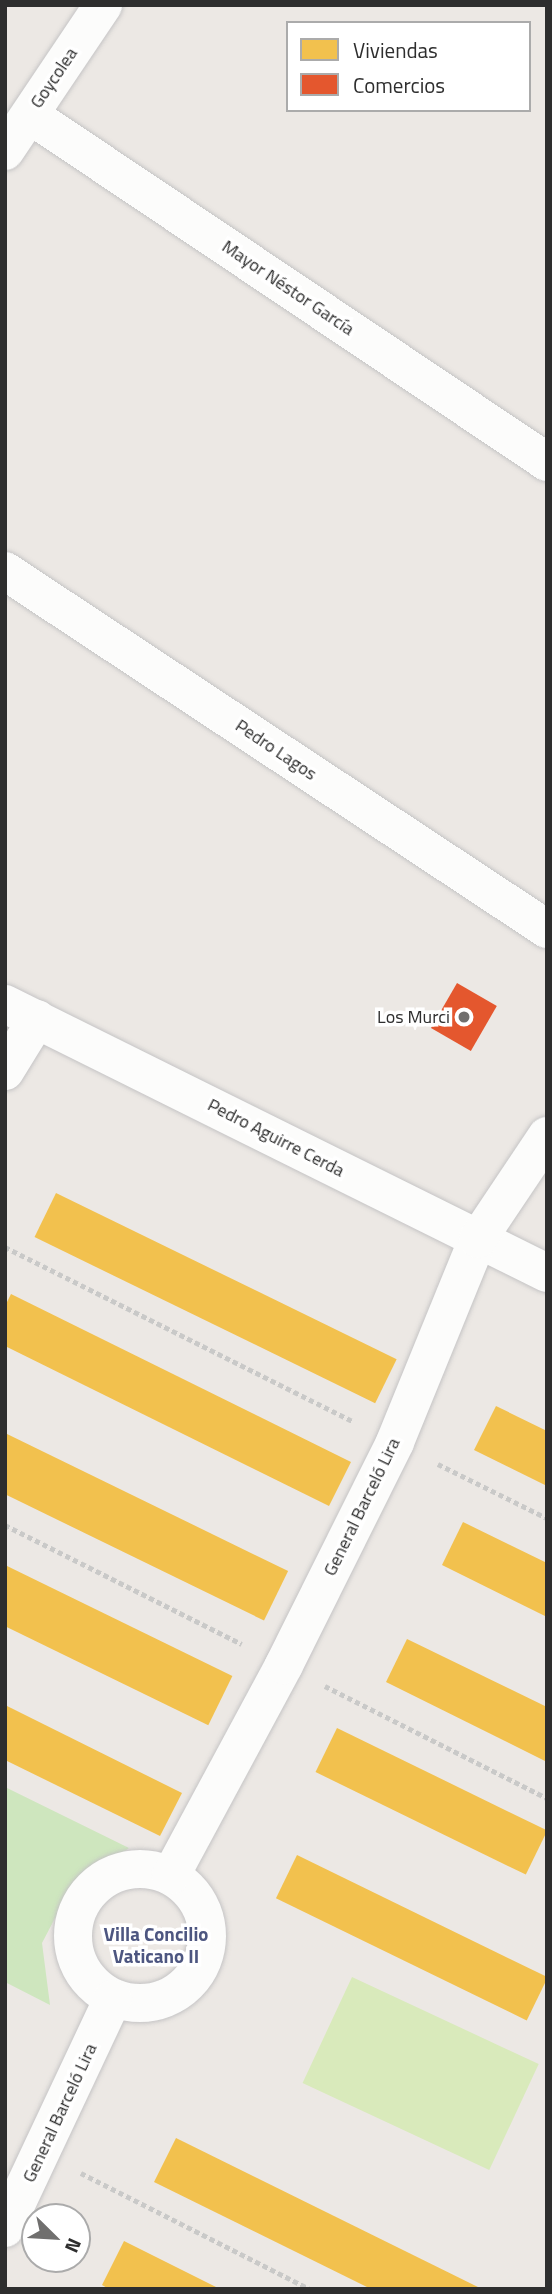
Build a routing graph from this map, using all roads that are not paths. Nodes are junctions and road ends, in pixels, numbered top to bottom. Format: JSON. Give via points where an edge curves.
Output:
{"nodes":[{"id":1,"x":103,"y":5,"type":"edge"},
{"id":2,"x":30,"y":114,"type":"junction"},
{"id":3,"x":5,"y":151,"type":"edge"},
{"id":4,"x":547,"y":462,"type":"edge"},
{"id":5,"x":5,"y":571,"type":"edge"},
{"id":6,"x":547,"y":929,"type":"edge"},
{"id":7,"x":21,"y":1012,"type":"edge"},
{"id":8,"x":5,"y":1071,"type":"edge"},
{"id":9,"x":547,"y":1136,"type":"edge"},
{"id":10,"x":478,"y":1239,"type":"junction"},
{"id":11,"x":547,"y":1273,"type":"edge"},
{"id":12,"x":172,"y":1875,"type":"junction"},
{"id":13,"x":113,"y":1999,"type":"junction"},
{"id":14,"x":5,"y":2228,"type":"edge"}],
"edges":[{"from":1,"to":2,"type":"street","name":"Goycolea"},
{"from":2,"to":3,"type":"street","name":"Goycolea"},
{"from":2,"to":4,"type":"street","name":"Mayor Néstor García"},
{"from":5,"to":6,"type":"street","name":"Pedro Lagos"},
{"from":7,"to":8,"type":"street"},
{"from":7,"to":10,"type":"street","name":"Pedro Aguirre Cerda"},
{"from":9,"to":10,"type":"street","name":"General Barceló Lira"},
{"from":10,"to":11,"type":"street","name":"Pedro Aguirre Cerda"},
{"from":10,"to":12,"type":"street","name":"General Barceló Lira","via":[[395,1442]]},
{"from":12,"to":13,"type":"street","via":[[190,1890],[202,1909],[206,1942],[196,1973],[181,1990],[162,2000],[137,2004]]},
{"from":12,"to":13,"type":"street","via":[[148,1868],[124,1869],[103,1879],[85,1896],[75,1917],[72,1941],[78,1965],[93,1985]]},
{"from":13,"to":14,"type":"street","name":"General Barceló Lira"}]}
